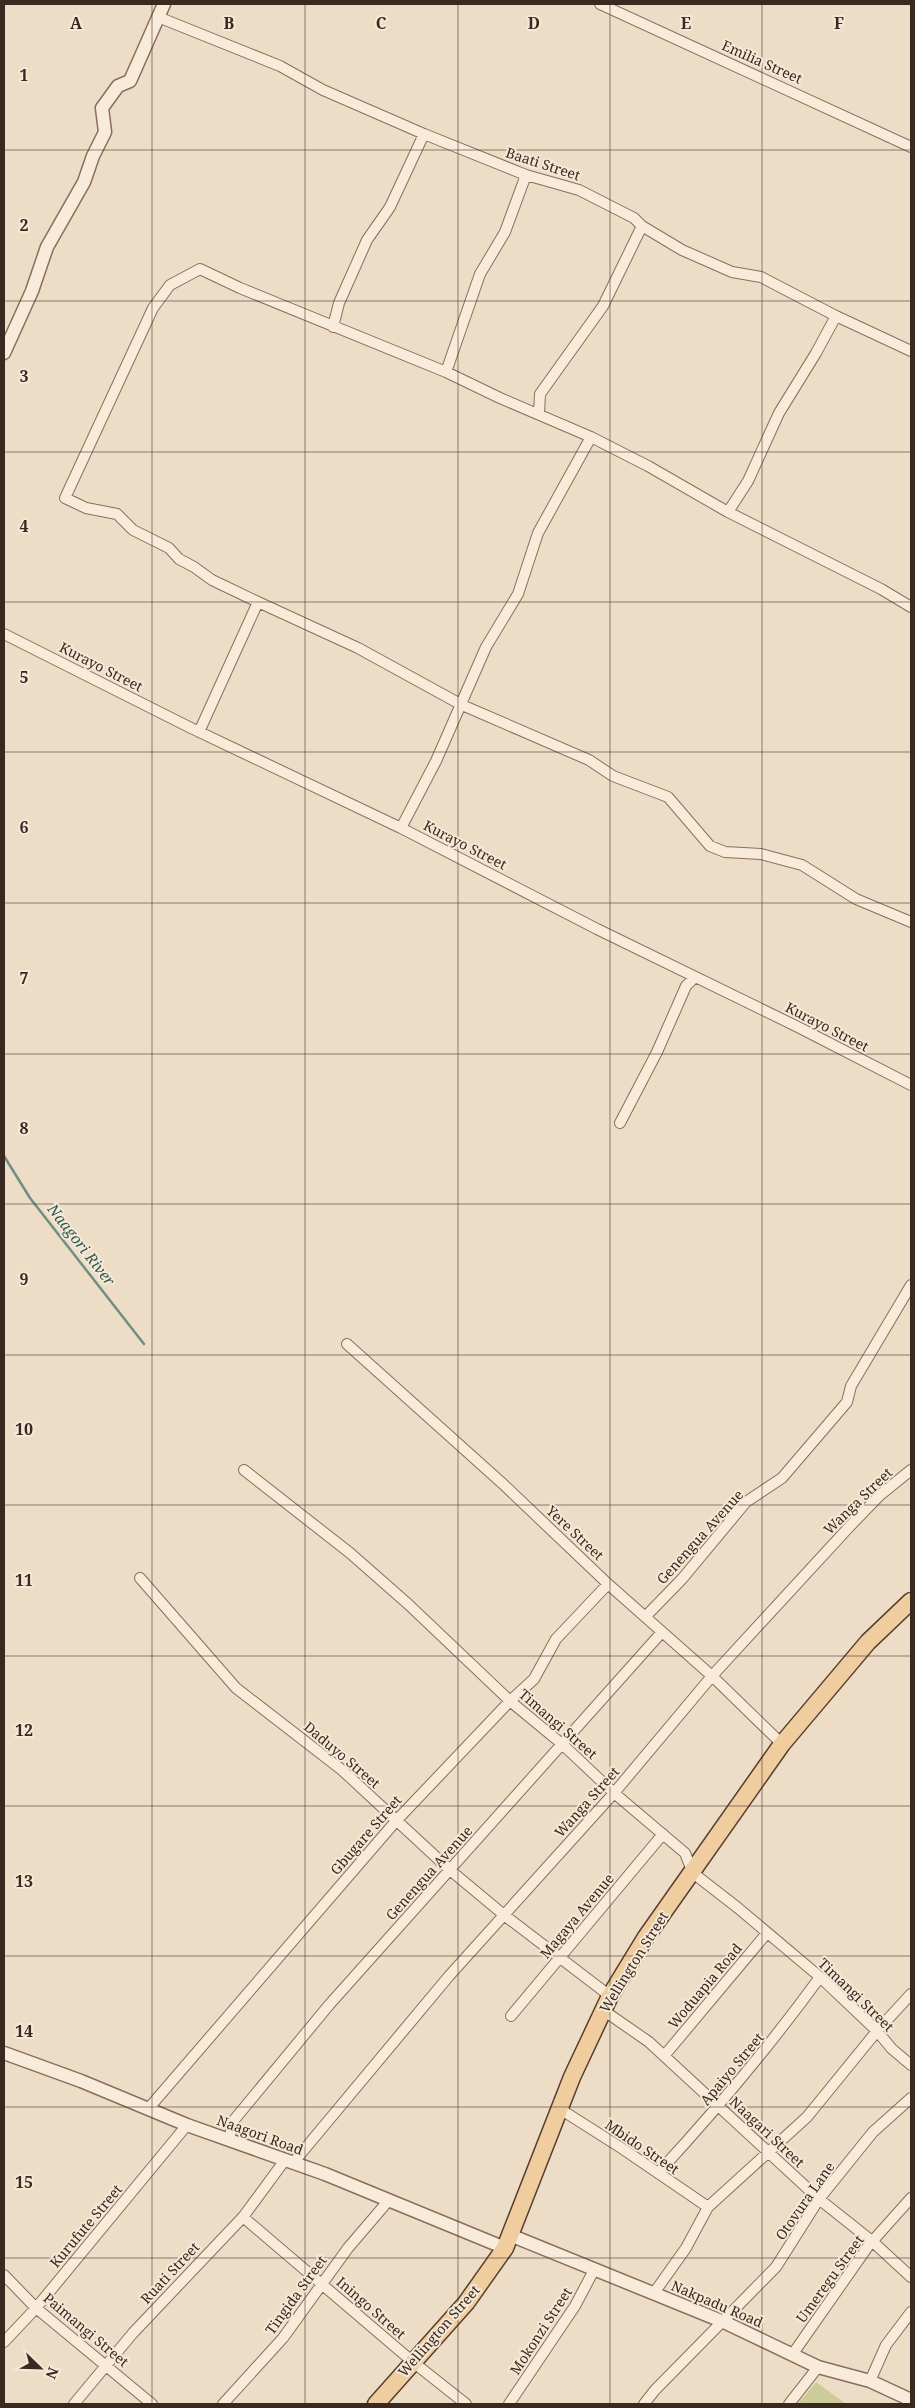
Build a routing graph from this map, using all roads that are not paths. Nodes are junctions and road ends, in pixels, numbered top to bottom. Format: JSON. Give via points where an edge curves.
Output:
{"nodes":[{"id":1,"x":164,"y":4,"type":"edge"},
{"id":2,"x":603,"y":4,"type":"edge"},
{"id":3,"x":158,"y":17,"type":"junction"},
{"id":4,"x":424,"y":134,"type":"junction"},
{"id":5,"x":911,"y":147,"type":"edge"},
{"id":6,"x":526,"y":175,"type":"junction"},
{"id":7,"x":642,"y":226,"type":"junction"},
{"id":8,"x":836,"y":316,"type":"junction"},
{"id":9,"x":334,"y":327,"type":"junction"},
{"id":10,"x":911,"y":352,"type":"edge"},
{"id":11,"x":4,"y":353,"type":"edge"},
{"id":12,"x":446,"y":372,"type":"junction"},
{"id":13,"x":540,"y":413,"type":"junction"},
{"id":14,"x":590,"y":437,"type":"junction"},
{"id":15,"x":728,"y":512,"type":"junction"},
{"id":16,"x":258,"y":602,"type":"junction"},
{"id":17,"x":911,"y":607,"type":"edge"},
{"id":18,"x":4,"y":634,"type":"edge"},
{"id":19,"x":462,"y":705,"type":"junction"},
{"id":20,"x":198,"y":732,"type":"junction"},
{"id":21,"x":401,"y":828,"type":"junction"},
{"id":22,"x":911,"y":922,"type":"edge"},
{"id":23,"x":695,"y":977,"type":"junction"},
{"id":24,"x":911,"y":1085,"type":"edge"},
{"id":25,"x":620,"y":1123,"type":"dead end"},
{"id":26,"x":911,"y":1285,"type":"edge"},
{"id":27,"x":347,"y":1344,"type":"dead end"},
{"id":28,"x":244,"y":1470,"type":"dead end"},
{"id":29,"x":911,"y":1470,"type":"edge"},
{"id":30,"x":140,"y":1578,"type":"dead end"},
{"id":31,"x":608,"y":1584,"type":"junction"},
{"id":32,"x":911,"y":1601,"type":"edge"},
{"id":33,"x":646,"y":1616,"type":"junction"},
{"id":34,"x":662,"y":1632,"type":"junction"},
{"id":35,"x":712,"y":1676,"type":"junction"},
{"id":36,"x":510,"y":1701,"type":"junction"},
{"id":37,"x":562,"y":1744,"type":"junction"},
{"id":38,"x":782,"y":1744,"type":"junction"},
{"id":39,"x":614,"y":1793,"type":"junction"},
{"id":40,"x":396,"y":1821,"type":"junction"},
{"id":41,"x":663,"y":1834,"type":"junction"},
{"id":42,"x":450,"y":1870,"type":"junction"},
{"id":43,"x":693,"y":1873,"type":"junction"},
{"id":44,"x":504,"y":1915,"type":"junction"},
{"id":45,"x":767,"y":1933,"type":"junction"},
{"id":46,"x":560,"y":1959,"type":"junction"},
{"id":47,"x":820,"y":1977,"type":"junction"},
{"id":48,"x":911,"y":1994,"type":"edge"},
{"id":49,"x":607,"y":2003,"type":"junction"},
{"id":50,"x":511,"y":2016,"type":"dead end"},
{"id":51,"x":877,"y":2031,"type":"junction"},
{"id":52,"x":4,"y":2053,"type":"edge"},
{"id":53,"x":664,"y":2056,"type":"junction"},
{"id":54,"x":911,"y":2065,"type":"edge"},
{"id":55,"x":911,"y":2098,"type":"edge"},
{"id":56,"x":719,"y":2107,"type":"junction"},
{"id":57,"x":148,"y":2109,"type":"junction"},
{"id":58,"x":560,"y":2109,"type":"junction"},
{"id":59,"x":187,"y":2125,"type":"junction"},
{"id":60,"x":229,"y":2139,"type":"junction"},
{"id":61,"x":769,"y":2152,"type":"junction"},
{"id":62,"x":289,"y":2162,"type":"junction"},
{"id":63,"x":658,"y":2173,"type":"junction"},
{"id":64,"x":911,"y":2198,"type":"edge"},
{"id":65,"x":819,"y":2199,"type":"junction"},
{"id":66,"x":389,"y":2200,"type":"junction"},
{"id":67,"x":708,"y":2207,"type":"junction"},
{"id":68,"x":243,"y":2217,"type":"junction"},
{"id":69,"x":507,"y":2242,"type":"junction"},
{"id":70,"x":873,"y":2242,"type":"junction"},
{"id":71,"x":594,"y":2270,"type":"junction"},
{"id":72,"x":4,"y":2275,"type":"edge"},
{"id":73,"x":911,"y":2277,"type":"edge"},
{"id":74,"x":322,"y":2284,"type":"junction"},
{"id":75,"x":654,"y":2293,"type":"junction"},
{"id":76,"x":36,"y":2308,"type":"junction"},
{"id":77,"x":911,"y":2312,"type":"edge"},
{"id":78,"x":724,"y":2322,"type":"junction"},
{"id":79,"x":4,"y":2342,"type":"edge"},
{"id":80,"x":792,"y":2355,"type":"junction"},
{"id":81,"x":413,"y":2362,"type":"junction"},
{"id":82,"x":106,"y":2365,"type":"junction"},
{"id":83,"x":818,"y":2367,"type":"junction"},
{"id":84,"x":870,"y":2381,"type":"junction"},
{"id":85,"x":911,"y":2400,"type":"edge"},
{"id":86,"x":74,"y":2404,"type":"edge"},
{"id":87,"x":152,"y":2404,"type":"edge"},
{"id":88,"x":223,"y":2404,"type":"edge"},
{"id":89,"x":376,"y":2404,"type":"edge"},
{"id":90,"x":466,"y":2404,"type":"edge"},
{"id":91,"x":509,"y":2404,"type":"edge"},
{"id":92,"x":644,"y":2404,"type":"edge"},
{"id":93,"x":789,"y":2404,"type":"edge"}],
"edges":[{"from":1,"to":3,"type":"street"},
{"from":2,"to":5,"type":"street","name":"Emilia Street"},
{"from":3,"to":4,"type":"street","name":"Baati Street","via":[[280,66],[323,90]]},
{"from":3,"to":11,"type":"street","via":[[130,81],[118,86],[102,108],[105,132],[84,182],[47,247],[32,292]]},
{"from":4,"to":6,"type":"street","name":"Baati Street"},
{"from":4,"to":9,"type":"street","via":[[390,207],[367,240],[339,303]]},
{"from":6,"to":7,"type":"street","name":"Baati Street","via":[[579,190],[634,218]]},
{"from":6,"to":12,"type":"street","via":[[505,232],[480,274]]},
{"from":7,"to":8,"type":"street","name":"Baati Street","via":[[682,250],[732,272],[761,277]]},
{"from":7,"to":13,"type":"street","via":[[603,306],[540,394]]},
{"from":8,"to":10,"type":"street","name":"Baati Street"},
{"from":8,"to":15,"type":"street","via":[[779,413],[748,481]]},
{"from":9,"to":12,"type":"street"},
{"from":9,"to":16,"type":"street","via":[[200,269],[170,285],[153,308],[65,498],[86,508],[117,514],[133,530],[169,548],[179,560]]},
{"from":12,"to":13,"type":"street"},
{"from":13,"to":14,"type":"street"},
{"from":14,"to":15,"type":"street"},
{"from":14,"to":19,"type":"street","via":[[538,533],[518,594],[486,647]]},
{"from":15,"to":17,"type":"street"},
{"from":16,"to":19,"type":"street","via":[[358,648]]},
{"from":16,"to":20,"type":"street"},
{"from":18,"to":20,"type":"street","name":"Kurayo Street"},
{"from":19,"to":21,"type":"street"},
{"from":19,"to":22,"type":"street","via":[[589,760],[613,776],[668,797],[710,846],[725,852],[761,854],[802,865],[856,899]]},
{"from":20,"to":21,"type":"street","name":"Kurayo Street"},
{"from":21,"to":23,"type":"street","name":"Kurayo Street"},
{"from":23,"to":24,"type":"street","name":"Kurayo Street"},
{"from":23,"to":25,"type":"street","via":[[686,986],[657,1052]]},
{"from":26,"to":33,"type":"street","name":"Genengua Avenue","via":[[851,1386],[847,1402],[782,1478],[746,1502],[682,1579]]},
{"from":27,"to":31,"type":"street","name":"Yere Street","via":[[503,1484]]},
{"from":28,"to":36,"type":"street","name":"Timangi Street","via":[[408,1604]]},
{"from":29,"to":35,"type":"street","name":"Wanga Street","via":[[880,1495],[850,1526]]},
{"from":30,"to":40,"type":"street","name":"Daduyo Street","via":[[236,1688],[342,1770]]},
{"from":31,"to":33,"type":"street","name":"Yere Street"},
{"from":31,"to":36,"type":"street","name":"Gbugare Street","via":[[556,1639],[534,1679]]},
{"from":32,"to":38,"type":"main road","name":"Wellington Street","via":[[868,1642]]},
{"from":33,"to":34,"type":"street","name":"Yere Street"},
{"from":34,"to":35,"type":"street","name":"Yere Street"},
{"from":34,"to":37,"type":"street","name":"Genengua Avenue"},
{"from":35,"to":38,"type":"street","name":"Yere Street"},
{"from":35,"to":39,"type":"street","name":"Wanga Street"},
{"from":36,"to":37,"type":"street","name":"Timangi Street"},
{"from":36,"to":40,"type":"street","name":"Gbugare Street"},
{"from":37,"to":39,"type":"street","name":"Timangi Street"},
{"from":37,"to":42,"type":"street","name":"Genengua Avenue"},
{"from":38,"to":43,"type":"main road","name":"Wellington Street"},
{"from":39,"to":41,"type":"street","name":"Timangi Street"},
{"from":39,"to":44,"type":"street","name":"Wanga Street"},
{"from":40,"to":42,"type":"street","name":"Daduyo Street"},
{"from":40,"to":57,"type":"street","name":"Gbugare Street"},
{"from":41,"to":43,"type":"street","name":"Timangi Street","via":[[685,1853]]},
{"from":41,"to":46,"type":"street","name":"Magaya Avenue"},
{"from":42,"to":44,"type":"street","name":"Daduyo Street"},
{"from":42,"to":60,"type":"street","name":"Genengua Avenue","via":[[329,2005],[234,2120]]},
{"from":43,"to":45,"type":"street","name":"Timangi Street"},
{"from":43,"to":49,"type":"main road","name":"Wellington Street","via":[[646,1937]]},
{"from":44,"to":46,"type":"street","name":"Daduyo Street"},
{"from":44,"to":62,"type":"street","name":"Wanga Street"},
{"from":45,"to":47,"type":"street","name":"Timangi Street"},
{"from":45,"to":53,"type":"street","name":"Woduapia Road"},
{"from":46,"to":49,"type":"street","name":"Daduyo Street"},
{"from":46,"to":50,"type":"street","name":"Magaya Avenue"},
{"from":47,"to":51,"type":"street","name":"Timangi Street"},
{"from":47,"to":56,"type":"street","name":"Apaiyo Street"},
{"from":48,"to":51,"type":"street"},
{"from":49,"to":53,"type":"street","name":"Naagari Street"},
{"from":49,"to":58,"type":"main road","name":"Wellington Street"},
{"from":51,"to":54,"type":"street","name":"Timangi Street"},
{"from":51,"to":61,"type":"street","via":[[807,2116]]},
{"from":52,"to":57,"type":"street","name":"Naagori Road"},
{"from":53,"to":56,"type":"street","name":"Naagari Street"},
{"from":55,"to":65,"type":"street","name":"Otovura Lane","via":[[873,2132]]},
{"from":56,"to":61,"type":"street","name":"Naagari Street"},
{"from":56,"to":63,"type":"street","name":"Apaiyo Street"},
{"from":57,"to":59,"type":"street","name":"Naagori Road"},
{"from":58,"to":63,"type":"street","name":"Mbido Street"},
{"from":58,"to":69,"type":"main road","name":"Wellington Street"},
{"from":59,"to":60,"type":"street","name":"Naagori Road"},
{"from":59,"to":76,"type":"street","name":"Kurufute Street"},
{"from":60,"to":62,"type":"street","name":"Naagori Road"},
{"from":61,"to":65,"type":"street","name":"Naagari Street"},
{"from":61,"to":67,"type":"street"},
{"from":62,"to":66,"type":"street","name":"Naagori Road"},
{"from":62,"to":68,"type":"street","name":"Ruati Street"},
{"from":63,"to":67,"type":"street","name":"Mbido Street"},
{"from":64,"to":70,"type":"street","name":"Umeregu Street"},
{"from":65,"to":70,"type":"street","name":"Naagari Street"},
{"from":65,"to":78,"type":"street","name":"Otovura Lane","via":[[776,2268]]},
{"from":66,"to":69,"type":"street","name":"Naagori Road"},
{"from":66,"to":74,"type":"street","name":"Tingida Street"},
{"from":67,"to":75,"type":"street","via":[[686,2248]]},
{"from":68,"to":74,"type":"street","name":"Iningo Street"},
{"from":68,"to":82,"type":"street","name":"Ruati Street"},
{"from":69,"to":71,"type":"street","name":"Nakpadu Road"},
{"from":69,"to":81,"type":"main road","name":"Wellington Street","via":[[466,2303]]},
{"from":70,"to":73,"type":"street","name":"Naagari Street"},
{"from":70,"to":80,"type":"street","name":"Umeregu Street"},
{"from":71,"to":75,"type":"street","name":"Nakpadu Road"},
{"from":71,"to":91,"type":"street","name":"Mokonzi Street","via":[[561,2328]]},
{"from":72,"to":76,"type":"street","name":"Paimangi Street"},
{"from":74,"to":81,"type":"street","name":"Iningo Street"},
{"from":74,"to":88,"type":"street","name":"Tingida Street","via":[[283,2338]]},
{"from":75,"to":78,"type":"street","name":"Nakpadu Road"},
{"from":76,"to":79,"type":"street","name":"Kurufute Street"},
{"from":76,"to":82,"type":"street","name":"Paimangi Street"},
{"from":77,"to":84,"type":"street","via":[[886,2345]]},
{"from":78,"to":80,"type":"street","name":"Nakpadu Road"},
{"from":78,"to":92,"type":"street","name":"Otovura Lane"},
{"from":80,"to":83,"type":"street","name":"Nakpadu Road"},
{"from":81,"to":89,"type":"main road","name":"Wellington Street"},
{"from":81,"to":90,"type":"street","name":"Iningo Street"},
{"from":82,"to":86,"type":"street","name":"Ruati Street"},
{"from":82,"to":87,"type":"street","name":"Paimangi Street"},
{"from":83,"to":84,"type":"street","name":"Nakpadu Road"},
{"from":83,"to":93,"type":"street"},
{"from":84,"to":85,"type":"street","name":"Nakpadu Road"}]}
